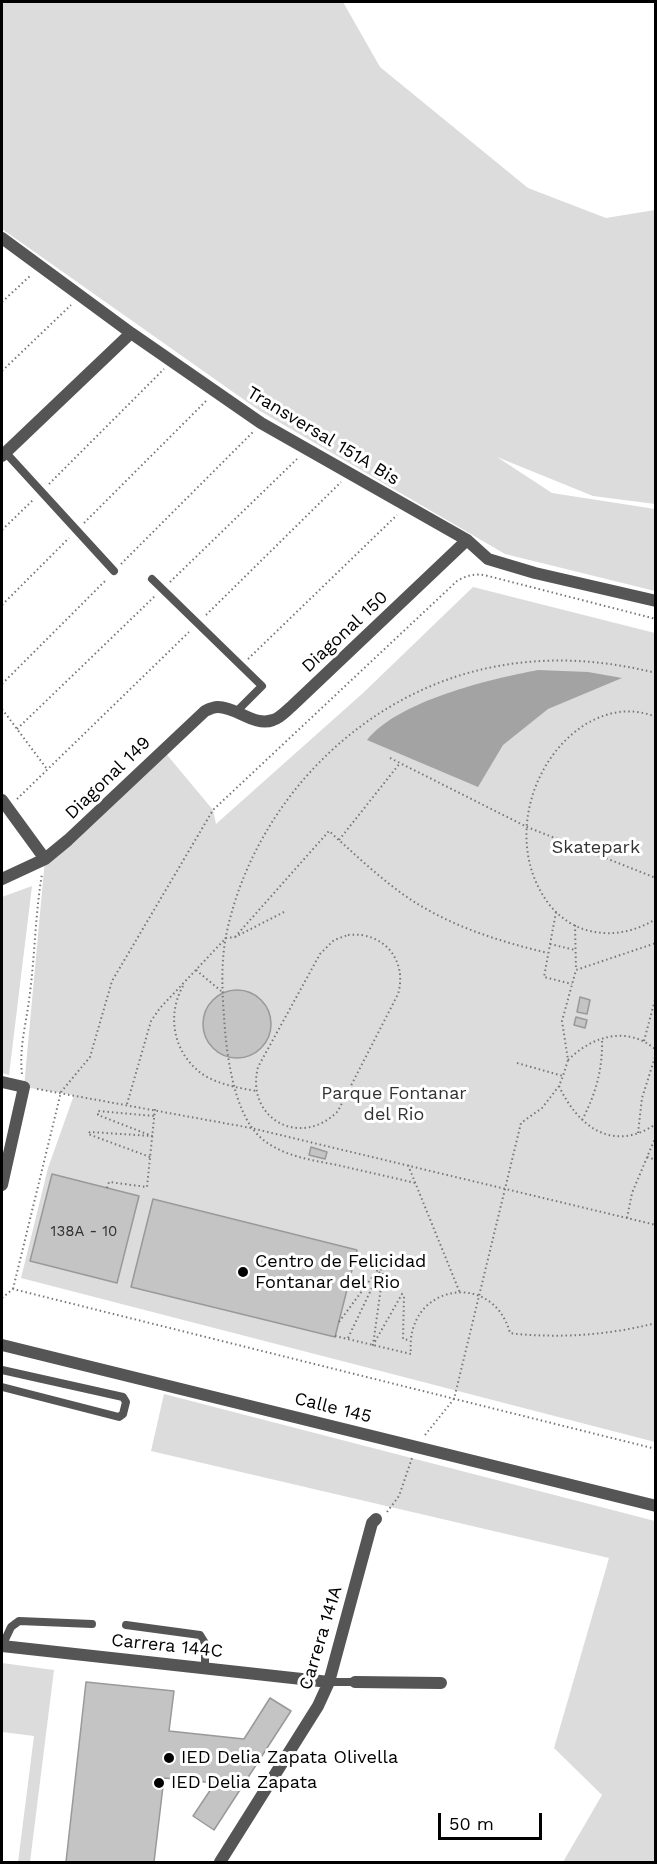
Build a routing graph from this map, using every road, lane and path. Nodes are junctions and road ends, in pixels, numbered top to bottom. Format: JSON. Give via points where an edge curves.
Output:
{"nodes":[{"id":1,"x":2,"y":238,"type":"edge"},
{"id":2,"x":41,"y":266,"type":"junction"},
{"id":3,"x":80,"y":296,"type":"junction"},
{"id":4,"x":2,"y":302,"type":"edge"},
{"id":5,"x":131,"y":333,"type":"junction"},
{"id":6,"x":171,"y":361,"type":"junction"},
{"id":7,"x":2,"y":371,"type":"edge"},
{"id":8,"x":216,"y":392,"type":"junction"},
{"id":9,"x":261,"y":423,"type":"junction"},
{"id":10,"x":4,"y":455,"type":"edge"},
{"id":11,"x":350,"y":474,"type":"junction"},
{"id":12,"x":41,"y":492,"type":"junction"},
{"id":13,"x":407,"y":506,"type":"junction"},
{"id":14,"x":2,"y":530,"type":"edge"},
{"id":15,"x":77,"y":530,"type":"junction"},
{"id":16,"x":467,"y":540,"type":"junction"},
{"id":17,"x":114,"y":571,"type":"junction"},
{"id":18,"x":152,"y":579,"type":"dead end"},
{"id":19,"x":656,"y":601,"type":"edge"},
{"id":20,"x":2,"y":605,"type":"edge"},
{"id":21,"x":656,"y":619,"type":"edge"},
{"id":22,"x":198,"y":623,"type":"junction"},
{"id":23,"x":241,"y":665,"type":"junction"},
{"id":24,"x":656,"y":673,"type":"edge"},
{"id":25,"x":2,"y":684,"type":"edge"},
{"id":26,"x":2,"y":709,"type":"edge"},
{"id":27,"x":236,"y":712,"type":"junction"},
{"id":28,"x":656,"y":717,"type":"edge"},
{"id":29,"x":390,"y":758,"type":"dead end"},
{"id":30,"x":400,"y":763,"type":"junction"},
{"id":31,"x":47,"y":770,"type":"junction"},
{"id":32,"x":5,"y":804,"type":"edge"},
{"id":33,"x":527,"y":827,"type":"junction"},
{"id":34,"x":339,"y":840,"type":"junction"},
{"id":35,"x":45,"y":859,"type":"junction"},
{"id":36,"x":656,"y":878,"type":"edge"},
{"id":37,"x":2,"y":879,"type":"edge"},
{"id":38,"x":284,"y":912,"type":"dead end"},
{"id":39,"x":556,"y":912,"type":"junction"},
{"id":40,"x":656,"y":918,"type":"edge"},
{"id":41,"x":575,"y":926,"type":"junction"},
{"id":42,"x":225,"y":938,"type":"junction"},
{"id":43,"x":234,"y":938,"type":"junction"},
{"id":44,"x":656,"y":943,"type":"edge"},
{"id":45,"x":550,"y":944,"type":"junction"},
{"id":46,"x":575,"y":950,"type":"junction"},
{"id":47,"x":548,"y":953,"type":"junction"},
{"id":48,"x":196,"y":970,"type":"junction"},
{"id":49,"x":576,"y":970,"type":"junction"},
{"id":50,"x":186,"y":981,"type":"junction"},
{"id":51,"x":572,"y":984,"type":"junction"},
{"id":52,"x":223,"y":992,"type":"junction"},
{"id":53,"x":656,"y":996,"type":"edge"},
{"id":54,"x":602,"y":1038,"type":"junction"},
{"id":55,"x":644,"y":1041,"type":"junction"},
{"id":56,"x":656,"y":1052,"type":"edge"},
{"id":57,"x":568,"y":1060,"type":"junction"},
{"id":58,"x":517,"y":1063,"type":"dead end"},
{"id":59,"x":562,"y":1076,"type":"junction"},
{"id":60,"x":2,"y":1082,"type":"edge"},
{"id":61,"x":559,"y":1086,"type":"junction"},
{"id":62,"x":24,"y":1088,"type":"junction"},
{"id":63,"x":235,"y":1088,"type":"junction"},
{"id":64,"x":256,"y":1091,"type":"junction"},
{"id":65,"x":61,"y":1092,"type":"junction"},
{"id":66,"x":127,"y":1104,"type":"junction"},
{"id":67,"x":155,"y":1109,"type":"junction"},
{"id":68,"x":154,"y":1116,"type":"junction"},
{"id":69,"x":582,"y":1120,"type":"junction"},
{"id":70,"x":656,"y":1124,"type":"edge"},
{"id":71,"x":251,"y":1128,"type":"junction"},
{"id":72,"x":638,"y":1134,"type":"junction"},
{"id":73,"x":152,"y":1136,"type":"junction"},
{"id":74,"x":656,"y":1136,"type":"edge"},
{"id":75,"x":150,"y":1156,"type":"junction"},
{"id":76,"x":647,"y":1157,"type":"junction"},
{"id":77,"x":656,"y":1160,"type":"edge"},
{"id":78,"x":408,"y":1165,"type":"junction"},
{"id":79,"x":415,"y":1182,"type":"junction"},
{"id":80,"x":2,"y":1185,"type":"edge"},
{"id":81,"x":107,"y":1188,"type":"dead end"},
{"id":82,"x":506,"y":1189,"type":"junction"},
{"id":83,"x":627,"y":1218,"type":"junction"},
{"id":84,"x":656,"y":1225,"type":"edge"},
{"id":85,"x":354,"y":1262,"type":"dead end"},
{"id":86,"x":380,"y":1268,"type":"junction"},
{"id":87,"x":13,"y":1289,"type":"junction"},
{"id":88,"x":460,"y":1293,"type":"junction"},
{"id":89,"x":480,"y":1296,"type":"junction"},
{"id":90,"x":2,"y":1298,"type":"edge"},
{"id":91,"x":339,"y":1322,"type":"dead end"},
{"id":92,"x":656,"y":1323,"type":"edge"},
{"id":93,"x":335,"y":1336,"type":"dead end"},
{"id":94,"x":348,"y":1339,"type":"junction"},
{"id":95,"x":409,"y":1340,"type":"junction"},
{"id":96,"x":2,"y":1345,"type":"edge"},
{"id":97,"x":374,"y":1345,"type":"junction"},
{"id":98,"x":2,"y":1370,"type":"edge"},
{"id":99,"x":2,"y":1387,"type":"edge"},
{"id":100,"x":454,"y":1399,"type":"junction"},
{"id":101,"x":415,"y":1447,"type":"junction"},
{"id":102,"x":656,"y":1449,"type":"edge"},
{"id":103,"x":656,"y":1506,"type":"edge"},
{"id":104,"x":376,"y":1519,"type":"joint"},
{"id":105,"x":92,"y":1624,"type":"dead end"},
{"id":106,"x":126,"y":1625,"type":"dead end"},
{"id":107,"x":2,"y":1646,"type":"edge"},
{"id":108,"x":206,"y":1668,"type":"junction"},
{"id":109,"x":329,"y":1682,"type":"junction"},
{"id":110,"x":356,"y":1682,"type":"joint"},
{"id":111,"x":441,"y":1683,"type":"dead end"},
{"id":112,"x":220,"y":1863,"type":"edge"}],
"edges":[{"from":1,"to":2,"type":"street","name":"Transversal 151A Bis"},
{"from":2,"to":3,"type":"street","name":"Transversal 151A Bis"},
{"from":2,"to":4,"type":"path"},
{"from":3,"to":5,"type":"street","name":"Transversal 151A Bis"},
{"from":3,"to":7,"type":"path"},
{"from":5,"to":6,"type":"street","name":"Transversal 151A Bis"},
{"from":5,"to":10,"type":"street"},
{"from":6,"to":8,"type":"street","name":"Transversal 151A Bis"},
{"from":6,"to":12,"type":"path"},
{"from":8,"to":9,"type":"street","name":"Transversal 151A Bis"},
{"from":8,"to":15,"type":"path"},
{"from":9,"to":11,"type":"street","name":"Transversal 151A Bis"},
{"from":9,"to":17,"type":"path"},
{"from":10,"to":12,"type":"lane"},
{"from":11,"to":13,"type":"street","name":"Transversal 151A Bis"},
{"from":11,"to":22,"type":"path"},
{"from":12,"to":14,"type":"path"},
{"from":12,"to":15,"type":"lane"},
{"from":13,"to":16,"type":"street","name":"Transversal 151A Bis"},
{"from":13,"to":23,"type":"path"},
{"from":15,"to":17,"type":"lane"},
{"from":15,"to":20,"type":"path"},
{"from":16,"to":19,"type":"street","name":"Transversal 151A Bis","via":[[488,559]]},
{"from":16,"to":27,"type":"street","name":"Diagonal 150","via":[[276,720],[255,720]]},
{"from":17,"to":25,"type":"path"},
{"from":18,"to":22,"type":"lane"},
{"from":21,"to":65,"type":"path","via":[[488,576],[472,574],[457,581],[213,810],[112,981],[90,1057]]},
{"from":22,"to":23,"type":"lane"},
{"from":22,"to":31,"type":"path"},
{"from":23,"to":27,"type":"lane","via":[[262,686]]},
{"from":24,"to":42,"type":"path","via":[[586,661],[512,664],[430,686],[377,714],[316,765],[282,807],[244,876]]},
{"from":26,"to":31,"type":"path"},
{"from":27,"to":35,"type":"street","name":"Diagonal 149","via":[[217,706],[204,711]]},
{"from":28,"to":33,"type":"path","via":[[618,711],[596,718],[571,736],[539,778]]},
{"from":29,"to":30,"type":"path"},
{"from":30,"to":33,"type":"path"},
{"from":30,"to":34,"type":"path"},
{"from":31,"to":32,"type":"path"},
{"from":32,"to":35,"type":"street"},
{"from":33,"to":36,"type":"path"},
{"from":33,"to":39,"type":"path","via":[[530,867],[536,885]]},
{"from":34,"to":43,"type":"path","via":[[329,831]]},
{"from":34,"to":47,"type":"path","via":[[393,887],[436,914],[484,935]]},
{"from":35,"to":37,"type":"street","name":"Diagonal 149"},
{"from":35,"to":62,"type":"path","via":[[23,1035]]},
{"from":38,"to":43,"type":"path"},
{"from":39,"to":41,"type":"path"},
{"from":39,"to":45,"type":"path"},
{"from":40,"to":41,"type":"path","via":[[636,929],[610,934]]},
{"from":41,"to":46,"type":"path"},
{"from":42,"to":43,"type":"path"},
{"from":42,"to":48,"type":"path"},
{"from":42,"to":52,"type":"path"},
{"from":44,"to":49,"type":"path"},
{"from":45,"to":46,"type":"path"},
{"from":45,"to":47,"type":"path"},
{"from":46,"to":49,"type":"path"},
{"from":47,"to":51,"type":"path","via":[[544,977]]},
{"from":48,"to":50,"type":"path"},
{"from":48,"to":52,"type":"path"},
{"from":49,"to":51,"type":"path"},
{"from":50,"to":63,"type":"path","via":[[174,1007],[175,1036],[180,1049],[198,1071]]},
{"from":50,"to":66,"type":"path","via":[[151,1022]]},
{"from":51,"to":57,"type":"path","via":[[562,1022]]},
{"from":52,"to":63,"type":"path","via":[[226,1041]]},
{"from":53,"to":55,"type":"path"},
{"from":54,"to":55,"type":"path","via":[[626,1036]]},
{"from":54,"to":57,"type":"path","via":[[579,1049]]},
{"from":54,"to":69,"type":"path","via":[[600,1075]]},
{"from":55,"to":56,"type":"path"},
{"from":56,"to":72,"type":"path","via":[[642,1098]]},
{"from":57,"to":59,"type":"path"},
{"from":58,"to":59,"type":"path"},
{"from":59,"to":61,"type":"path"},
{"from":60,"to":62,"type":"street"},
{"from":61,"to":69,"type":"path"},
{"from":61,"to":82,"type":"path","via":[[542,1108],[521,1123]]},
{"from":62,"to":65,"type":"path"},
{"from":62,"to":80,"type":"street"},
{"from":63,"to":64,"type":"path"},
{"from":63,"to":71,"type":"path"},
{"from":64,"to":64,"type":"path","via":[[271,1118],[289,1127],[314,1127],[338,1111],[398,994],[398,963],[384,944],[356,934],[340,937],[325,948],[258,1067]]},
{"from":65,"to":66,"type":"path"},
{"from":65,"to":87,"type":"path"},
{"from":66,"to":67,"type":"path"},
{"from":67,"to":68,"type":"path"},
{"from":67,"to":71,"type":"path"},
{"from":68,"to":73,"type":"path"},
{"from":68,"to":73,"type":"path","via":[[97,1113]]},
{"from":69,"to":72,"type":"path","via":[[602,1133],[623,1137]]},
{"from":70,"to":72,"type":"path"},
{"from":71,"to":78,"type":"path"},
{"from":71,"to":79,"type":"path","via":[[270,1145],[292,1156]]},
{"from":73,"to":75,"type":"path"},
{"from":73,"to":75,"type":"path","via":[[88,1134]]},
{"from":74,"to":76,"type":"path"},
{"from":75,"to":81,"type":"path","via":[[147,1187],[109,1182]]},
{"from":76,"to":77,"type":"path"},
{"from":76,"to":83,"type":"path","via":[[632,1193]]},
{"from":78,"to":79,"type":"path"},
{"from":78,"to":82,"type":"path"},
{"from":79,"to":88,"type":"path"},
{"from":82,"to":83,"type":"path"},
{"from":82,"to":89,"type":"path"},
{"from":83,"to":84,"type":"path"},
{"from":85,"to":86,"type":"path"},
{"from":86,"to":91,"type":"path"},
{"from":86,"to":94,"type":"path"},
{"from":86,"to":97,"type":"path","via":[[383,1273]]},
{"from":87,"to":90,"type":"path"},
{"from":87,"to":100,"type":"path"},
{"from":88,"to":89,"type":"path"},
{"from":88,"to":95,"type":"path","via":[[435,1299],[422,1309]]},
{"from":89,"to":92,"type":"path","via":[[498,1308],[510,1333],[607,1334]]},
{"from":89,"to":100,"type":"path"},
{"from":93,"to":94,"type":"path"},
{"from":94,"to":97,"type":"path"},
{"from":95,"to":97,"type":"path","via":[[411,1354]]},
{"from":95,"to":97,"type":"path","via":[[403,1339],[402,1294]]},
{"from":96,"to":101,"type":"street","name":"Calle 145"},
{"from":98,"to":99,"type":"lane","via":[[123,1397],[126,1402],[119,1417]]},
{"from":100,"to":101,"type":"path"},
{"from":100,"to":102,"type":"path"},
{"from":101,"to":103,"type":"street","name":"Calle 145"},
{"from":101,"to":104,"type":"path","via":[[399,1496]]},
{"from":104,"to":109,"type":"street","name":"Carrera 141A"},
{"from":105,"to":107,"type":"lane","via":[[19,1621],[11,1627]]},
{"from":106,"to":108,"type":"lane","via":[[200,1635],[205,1643]]},
{"from":107,"to":108,"type":"street","name":"Carrera 144C"},
{"from":108,"to":109,"type":"street","name":"Carrera 144C"},
{"from":109,"to":110,"type":"lane"},
{"from":109,"to":112,"type":"street","name":"Carrera 141A","via":[[310,1722]]},
{"from":110,"to":111,"type":"street"}]}
